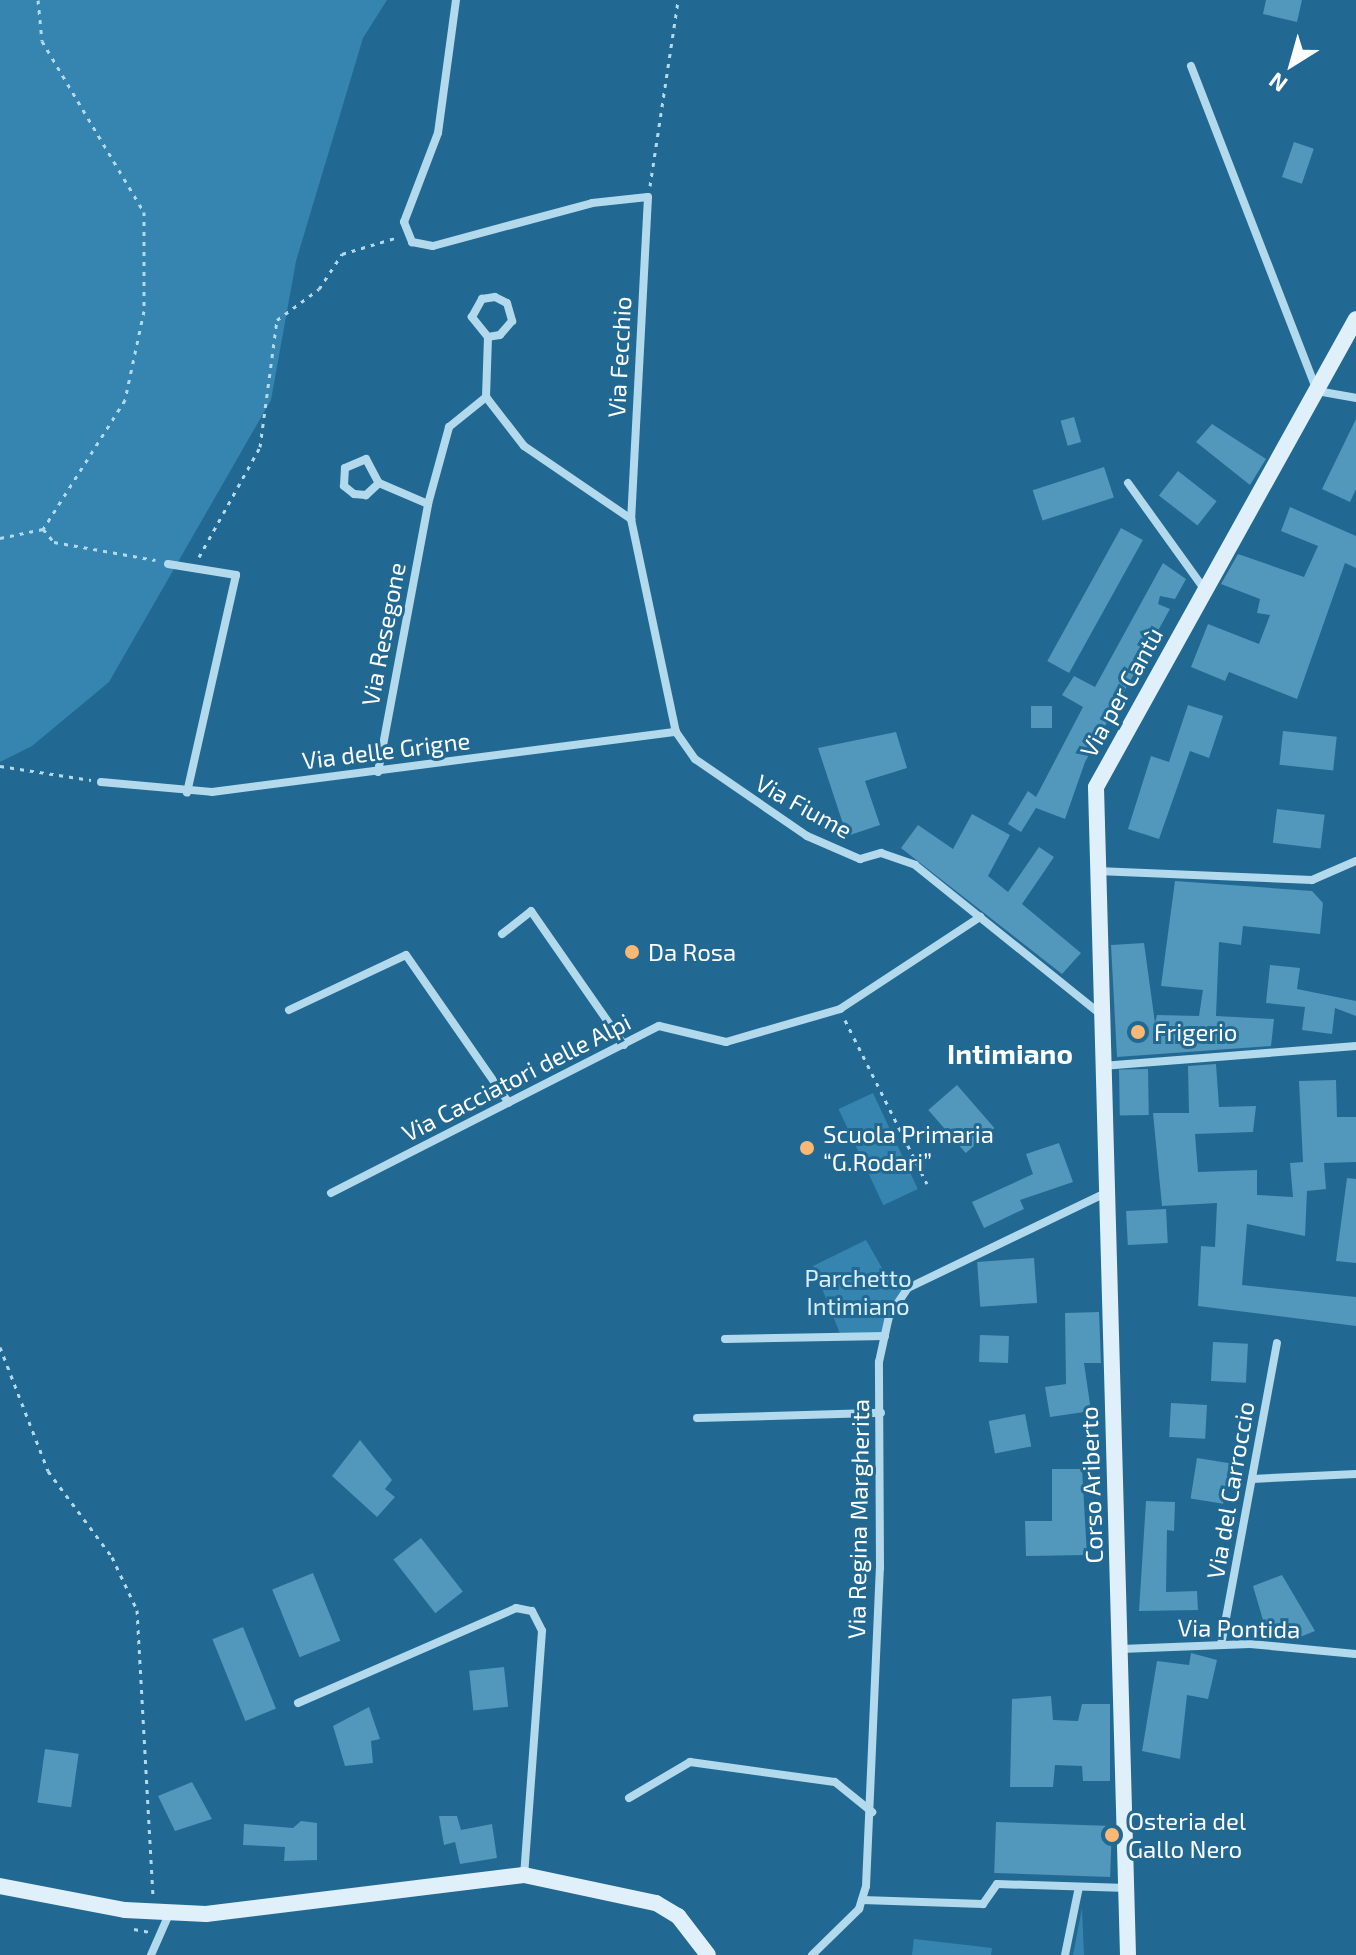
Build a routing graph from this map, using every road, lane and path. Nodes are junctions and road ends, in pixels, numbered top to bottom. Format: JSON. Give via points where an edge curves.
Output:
{"nodes":[{"id":1,"x":38,"y":0,"type":"edge"},
{"id":2,"x":456,"y":0,"type":"edge"},
{"id":3,"x":678,"y":0,"type":"edge"},
{"id":4,"x":1191,"y":66,"type":"dead end"},
{"id":5,"x":648,"y":197,"type":"junction"},
{"id":6,"x":406,"y":233,"type":"junction"},
{"id":7,"x":1356,"y":319,"type":"edge"},
{"id":8,"x":488,"y":337,"type":"junction"},
{"id":9,"x":1317,"y":391,"type":"junction"},
{"id":10,"x":486,"y":397,"type":"junction"},
{"id":11,"x":1356,"y":398,"type":"edge"},
{"id":12,"x":379,"y":483,"type":"junction"},
{"id":13,"x":1128,"y":483,"type":"dead end"},
{"id":14,"x":428,"y":504,"type":"junction"},
{"id":15,"x":631,"y":519,"type":"junction"},
{"id":16,"x":43,"y":529,"type":"junction"},
{"id":17,"x":0,"y":538,"type":"edge"},
{"id":18,"x":168,"y":564,"type":"joint"},
{"id":19,"x":191,"y":567,"type":"junction"},
{"id":20,"x":1206,"y":591,"type":"junction"},
{"id":21,"x":676,"y":732,"type":"junction"},
{"id":22,"x":0,"y":766,"type":"edge"},
{"id":23,"x":378,"y":772,"type":"junction"},
{"id":24,"x":101,"y":782,"type":"joint"},
{"id":25,"x":187,"y":793,"type":"junction"},
{"id":26,"x":1356,"y":861,"type":"edge"},
{"id":27,"x":1096,"y":871,"type":"junction"},
{"id":28,"x":980,"y":917,"type":"junction"},
{"id":29,"x":502,"y":934,"type":"dead end"},
{"id":30,"x":840,"y":1009,"type":"junction"},
{"id":31,"x":289,"y":1010,"type":"dead end"},
{"id":32,"x":1099,"y":1013,"type":"junction"},
{"id":33,"x":624,"y":1045,"type":"junction"},
{"id":34,"x":1356,"y":1046,"type":"edge"},
{"id":35,"x":1101,"y":1066,"type":"junction"},
{"id":36,"x":509,"y":1103,"type":"junction"},
{"id":37,"x":927,"y":1184,"type":"dead end"},
{"id":38,"x":331,"y":1193,"type":"dead end"},
{"id":39,"x":1105,"y":1193,"type":"junction"},
{"id":40,"x":885,"y":1336,"type":"junction"},
{"id":41,"x":725,"y":1339,"type":"dead end"},
{"id":42,"x":1277,"y":1343,"type":"dead end"},
{"id":43,"x":0,"y":1347,"type":"edge"},
{"id":44,"x":881,"y":1413,"type":"junction"},
{"id":45,"x":697,"y":1418,"type":"dead end"},
{"id":46,"x":1356,"y":1474,"type":"edge"},
{"id":47,"x":1252,"y":1479,"type":"junction"},
{"id":48,"x":1221,"y":1645,"type":"junction"},
{"id":49,"x":1121,"y":1649,"type":"junction"},
{"id":50,"x":1356,"y":1654,"type":"edge"},
{"id":51,"x":298,"y":1703,"type":"dead end"},
{"id":52,"x":629,"y":1798,"type":"dead end"},
{"id":53,"x":872,"y":1813,"type":"junction"},
{"id":54,"x":524,"y":1875,"type":"junction"},
{"id":55,"x":0,"y":1886,"type":"edge"},
{"id":56,"x":1079,"y":1887,"type":"junction"},
{"id":57,"x":1128,"y":1888,"type":"junction"},
{"id":58,"x":862,"y":1900,"type":"junction"},
{"id":59,"x":161,"y":1913,"type":"junction"},
{"id":60,"x":706,"y":1954,"type":"edge"},
{"id":61,"x":151,"y":1955,"type":"edge"},
{"id":62,"x":812,"y":1955,"type":"edge"},
{"id":63,"x":1065,"y":1955,"type":"edge"},
{"id":64,"x":1128,"y":1955,"type":"edge"}],
"edges":[{"from":1,"to":16,"type":"path","via":[[42,41],[144,212],[144,311],[125,400]]},
{"from":2,"to":6,"type":"street","via":[[438,133]]},
{"from":3,"to":5,"type":"path"},
{"from":4,"to":9,"type":"street"},
{"from":5,"to":6,"type":"street","via":[[592,203],[433,246],[421,247]]},
{"from":5,"to":15,"type":"street","name":"Via Fecchio"},
{"from":6,"to":19,"type":"path","via":[[342,254],[319,289],[277,320],[260,447],[226,518]]},
{"from":7,"to":9,"type":"street","name":"Via per Cantù"},
{"from":8,"to":8,"type":"street","via":[[506,332],[512,321],[507,303],[495,297],[473,310],[476,329]]},
{"from":8,"to":10,"type":"street"},
{"from":9,"to":11,"type":"street"},
{"from":9,"to":20,"type":"street","name":"Via per Cantù"},
{"from":10,"to":14,"type":"street","name":"Via Resegone","via":[[449,427]]},
{"from":10,"to":15,"type":"street","via":[[524,446]]},
{"from":12,"to":12,"type":"street","via":[[366,459],[348,463],[343,474],[354,494],[366,495]]},
{"from":12,"to":14,"type":"street"},
{"from":13,"to":20,"type":"street"},
{"from":14,"to":23,"type":"street","name":"Via Resegone"},
{"from":15,"to":21,"type":"street","name":"Via Fiume"},
{"from":16,"to":17,"type":"path"},
{"from":16,"to":18,"type":"path","via":[[54,542]]},
{"from":18,"to":19,"type":"street"},
{"from":19,"to":25,"type":"street","via":[[236,575]]},
{"from":20,"to":27,"type":"street","name":"Via per Cantù","via":[[1096,787]]},
{"from":21,"to":23,"type":"street","name":"Via delle Grigne"},
{"from":21,"to":28,"type":"street","name":"Via Fiume","via":[[695,759],[807,836],[860,859],[881,853],[915,865]]},
{"from":22,"to":24,"type":"path"},
{"from":23,"to":25,"type":"street","name":"Via delle Grigne"},
{"from":24,"to":25,"type":"street","name":"Via delle Grigne"},
{"from":26,"to":27,"type":"street","via":[[1312,880]]},
{"from":27,"to":32,"type":"street","name":"Via per Cantù"},
{"from":28,"to":30,"type":"street","name":"Via Cacciatori delle Alpi"},
{"from":28,"to":32,"type":"street","name":"Via Fiume"},
{"from":29,"to":33,"type":"street","via":[[531,911]]},
{"from":30,"to":33,"type":"street","name":"Via Cacciatori delle Alpi","via":[[726,1042],[659,1026]]},
{"from":30,"to":37,"type":"path"},
{"from":31,"to":36,"type":"street","via":[[406,955]]},
{"from":32,"to":35,"type":"street","name":"Corso Ariberto"},
{"from":33,"to":36,"type":"street","name":"Via Cacciatori delle Alpi"},
{"from":34,"to":35,"type":"street"},
{"from":35,"to":39,"type":"street","name":"Corso Ariberto"},
{"from":36,"to":38,"type":"street","name":"Via Cacciatori delle Alpi"},
{"from":39,"to":40,"type":"street","name":"Via Regina Margherita","via":[[908,1288]]},
{"from":39,"to":49,"type":"street","name":"Corso Ariberto"},
{"from":40,"to":41,"type":"street"},
{"from":40,"to":44,"type":"street","name":"Via Regina Margherita"},
{"from":42,"to":47,"type":"street","name":"Via del Carroccio"},
{"from":43,"to":59,"type":"path","via":[[48,1471],[112,1557],[137,1610]]},
{"from":44,"to":45,"type":"street"},
{"from":44,"to":53,"type":"street","name":"Via Regina Margherita"},
{"from":46,"to":47,"type":"street"},
{"from":47,"to":48,"type":"street","name":"Via del Carroccio"},
{"from":48,"to":49,"type":"street","name":"Via Pontida"},
{"from":48,"to":50,"type":"street","name":"Via Pontida"},
{"from":49,"to":57,"type":"street","name":"Corso Ariberto"},
{"from":51,"to":54,"type":"street","via":[[516,1608],[532,1611],[542,1631]]},
{"from":52,"to":53,"type":"street","via":[[690,1762],[835,1782]]},
{"from":53,"to":58,"type":"street","name":"Via Regina Margherita"},
{"from":54,"to":59,"type":"street"},
{"from":54,"to":60,"type":"street","via":[[656,1903],[678,1916]]},
{"from":55,"to":59,"type":"street"},
{"from":56,"to":57,"type":"street"},
{"from":56,"to":58,"type":"street","via":[[997,1884],[983,1904]]},
{"from":56,"to":63,"type":"street"},
{"from":57,"to":64,"type":"street","name":"Corso Ariberto"},
{"from":58,"to":62,"type":"street"},
{"from":59,"to":61,"type":"street"}]}
